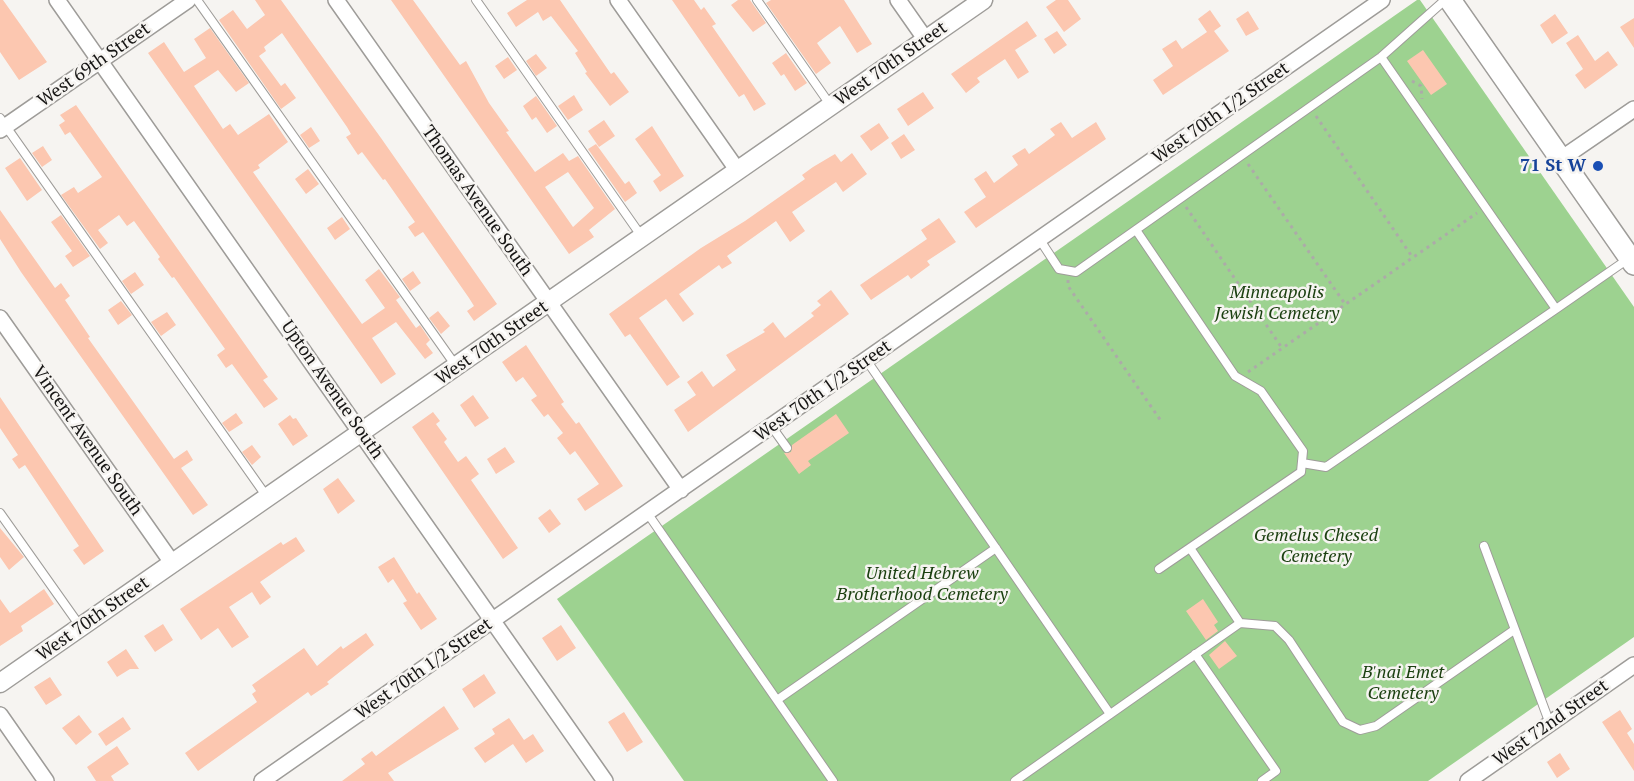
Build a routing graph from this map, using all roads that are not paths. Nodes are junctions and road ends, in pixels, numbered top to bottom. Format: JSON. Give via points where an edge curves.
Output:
{"nodes":[{"id":1,"x":57,"y":0,"type":"edge"},
{"id":2,"x":188,"y":0,"type":"edge"},
{"id":3,"x":197,"y":0,"type":"edge"},
{"id":4,"x":336,"y":0,"type":"edge"},
{"id":5,"x":476,"y":0,"type":"edge"},
{"id":6,"x":618,"y":0,"type":"edge"},
{"id":7,"x":757,"y":0,"type":"edge"},
{"id":8,"x":898,"y":0,"type":"edge"},
{"id":9,"x":983,"y":0,"type":"edge"},
{"id":10,"x":1382,"y":0,"type":"edge"},
{"id":11,"x":1445,"y":0,"type":"edge"},
{"id":12,"x":1450,"y":0,"type":"edge"},
{"id":13,"x":926,"y":40,"type":"junction"},
{"id":14,"x":1381,"y":57,"type":"junction"},
{"id":15,"x":100,"y":61,"type":"junction"},
{"id":16,"x":831,"y":106,"type":"junction"},
{"id":17,"x":1634,"y":108,"type":"edge"},
{"id":18,"x":2,"y":125,"type":"edge"},
{"id":19,"x":1561,"y":159,"type":"junction"},
{"id":20,"x":738,"y":171,"type":"junction"},
{"id":21,"x":1136,"y":230,"type":"junction"},
{"id":22,"x":643,"y":238,"type":"junction"},
{"id":23,"x":1040,"y":240,"type":"junction"},
{"id":24,"x":1632,"y":261,"type":"edge"},
{"id":25,"x":549,"y":303,"type":"junction"},
{"id":26,"x":1556,"y":309,"type":"junction"},
{"id":27,"x":0,"y":318,"type":"edge"},
{"id":28,"x":867,"y":361,"type":"junction"},
{"id":29,"x":456,"y":368,"type":"junction"},
{"id":30,"x":772,"y":427,"type":"junction"},
{"id":31,"x":362,"y":432,"type":"junction"},
{"id":32,"x":787,"y":448,"type":"dead end"},
{"id":33,"x":1302,"y":463,"type":"junction"},
{"id":34,"x":681,"y":490,"type":"junction"},
{"id":35,"x":268,"y":498,"type":"junction"},
{"id":36,"x":0,"y":513,"type":"edge"},
{"id":37,"x":648,"y":514,"type":"junction"},
{"id":38,"x":1484,"y":546,"type":"dead end"},
{"id":39,"x":996,"y":548,"type":"junction"},
{"id":40,"x":1190,"y":548,"type":"junction"},
{"id":41,"x":173,"y":564,"type":"junction"},
{"id":42,"x":1159,"y":569,"type":"dead end"},
{"id":43,"x":494,"y":622,"type":"junction"},
{"id":44,"x":1240,"y":623,"type":"junction"},
{"id":45,"x":81,"y":627,"type":"junction"},
{"id":46,"x":1514,"y":630,"type":"junction"},
{"id":47,"x":1195,"y":654,"type":"junction"},
{"id":48,"x":1634,"y":666,"type":"edge"},
{"id":49,"x":0,"y":683,"type":"edge"},
{"id":50,"x":777,"y":700,"type":"junction"},
{"id":51,"x":1110,"y":714,"type":"junction"},
{"id":52,"x":0,"y":715,"type":"edge"},
{"id":53,"x":1550,"y":724,"type":"junction"},
{"id":54,"x":46,"y":781,"type":"edge"},
{"id":55,"x":262,"y":781,"type":"edge"},
{"id":56,"x":605,"y":781,"type":"edge"},
{"id":57,"x":834,"y":781,"type":"edge"},
{"id":58,"x":1015,"y":781,"type":"edge"},
{"id":59,"x":1262,"y":781,"type":"edge"},
{"id":60,"x":1468,"y":781,"type":"edge"}],
"edges":[{"from":1,"to":15,"type":"street","name":"Upton Avenue South"},
{"from":2,"to":15,"type":"street","name":"West 69th Street"},
{"from":3,"to":29,"type":"lane"},
{"from":4,"to":25,"type":"street","name":"Thomas Avenue South"},
{"from":5,"to":22,"type":"lane"},
{"from":6,"to":20,"type":"street"},
{"from":7,"to":16,"type":"lane"},
{"from":8,"to":13,"type":"street"},
{"from":9,"to":13,"type":"street","name":"West 70th Street"},
{"from":10,"to":23,"type":"street","name":"West 70th 1/2 Street"},
{"from":11,"to":14,"type":"lane"},
{"from":12,"to":19,"type":"main road"},
{"from":13,"to":16,"type":"street","name":"West 70th Street"},
{"from":14,"to":21,"type":"lane"},
{"from":14,"to":26,"type":"lane"},
{"from":15,"to":18,"type":"street","name":"West 69th Street"},
{"from":15,"to":31,"type":"street","name":"Upton Avenue South"},
{"from":16,"to":20,"type":"street","name":"West 70th Street"},
{"from":17,"to":19,"type":"street"},
{"from":18,"to":35,"type":"lane"},
{"from":19,"to":24,"type":"main road"},
{"from":20,"to":22,"type":"street","name":"West 70th Street"},
{"from":21,"to":23,"type":"lane","via":[[1076,272],[1059,269]]},
{"from":21,"to":33,"type":"lane","via":[[1239,378],[1261,391],[1303,451]]},
{"from":22,"to":25,"type":"street","name":"West 70th Street"},
{"from":23,"to":28,"type":"street","name":"West 70th 1/2 Street"},
{"from":24,"to":26,"type":"lane"},
{"from":25,"to":29,"type":"street","name":"West 70th Street"},
{"from":25,"to":34,"type":"street","name":"Thomas Avenue South"},
{"from":26,"to":33,"type":"lane","via":[[1326,467]]},
{"from":27,"to":41,"type":"street","name":"Vincent Avenue South"},
{"from":28,"to":30,"type":"street","name":"West 70th 1/2 Street"},
{"from":28,"to":39,"type":"lane"},
{"from":29,"to":31,"type":"street","name":"West 70th Street"},
{"from":30,"to":32,"type":"lane"},
{"from":30,"to":34,"type":"street","name":"West 70th 1/2 Street"},
{"from":31,"to":35,"type":"street","name":"West 70th Street"},
{"from":31,"to":43,"type":"street","name":"Upton Avenue South"},
{"from":33,"to":40,"type":"lane","via":[[1300,472]]},
{"from":34,"to":37,"type":"street","name":"West 70th 1/2 Street"},
{"from":35,"to":41,"type":"street","name":"West 70th Street"},
{"from":36,"to":45,"type":"lane"},
{"from":37,"to":43,"type":"street","name":"West 70th 1/2 Street"},
{"from":37,"to":50,"type":"lane"},
{"from":38,"to":46,"type":"lane"},
{"from":39,"to":50,"type":"lane"},
{"from":39,"to":51,"type":"lane"},
{"from":40,"to":42,"type":"lane"},
{"from":40,"to":44,"type":"lane"},
{"from":41,"to":45,"type":"street","name":"West 70th Street"},
{"from":43,"to":55,"type":"street","name":"West 70th 1/2 Street"},
{"from":43,"to":56,"type":"street","name":"Upton Avenue South"},
{"from":44,"to":46,"type":"lane","via":[[1275,626],[1288,639],[1342,722],[1360,730],[1376,726]]},
{"from":44,"to":47,"type":"lane"},
{"from":45,"to":49,"type":"street","name":"West 70th Street"},
{"from":46,"to":53,"type":"lane"},
{"from":47,"to":51,"type":"lane"},
{"from":47,"to":59,"type":"lane","via":[[1276,771]]},
{"from":48,"to":53,"type":"street","name":"West 72nd Street"},
{"from":50,"to":57,"type":"lane"},
{"from":51,"to":58,"type":"lane"},
{"from":52,"to":54,"type":"street"},
{"from":53,"to":60,"type":"street","name":"West 72nd Street"}]}
